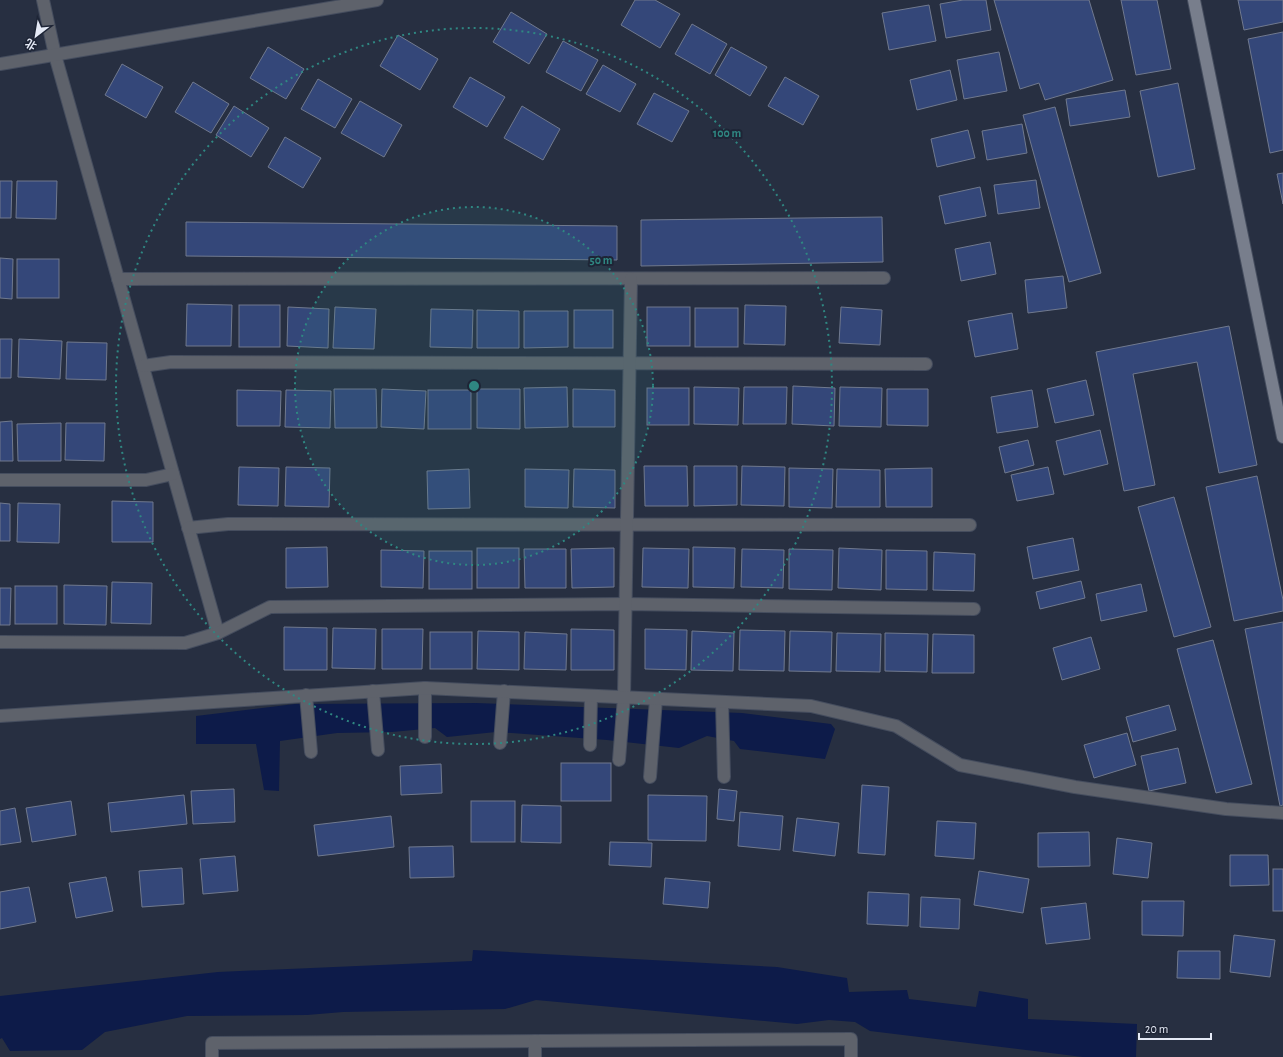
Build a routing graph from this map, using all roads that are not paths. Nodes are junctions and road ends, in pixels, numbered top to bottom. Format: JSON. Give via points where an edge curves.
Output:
{"nodes":[{"id":1,"x":43,"y":0,"type":"edge"},
{"id":2,"x":377,"y":0,"type":"edge"},
{"id":3,"x":1194,"y":0,"type":"edge"},
{"id":4,"x":56,"y":55,"type":"junction"},
{"id":5,"x":0,"y":64,"type":"edge"},
{"id":6,"x":631,"y":278,"type":"junction"},
{"id":7,"x":884,"y":278,"type":"dead end"},
{"id":8,"x":118,"y":279,"type":"junction"},
{"id":9,"x":926,"y":364,"type":"dead end"},
{"id":10,"x":628,"y":365,"type":"junction"},
{"id":11,"x":143,"y":366,"type":"junction"},
{"id":12,"x":1283,"y":437,"type":"edge"},
{"id":13,"x":173,"y":474,"type":"junction"},
{"id":14,"x":0,"y":480,"type":"edge"},
{"id":15,"x":626,"y":524,"type":"junction"},
{"id":16,"x":970,"y":525,"type":"dead end"},
{"id":17,"x":188,"y":528,"type":"junction"},
{"id":18,"x":625,"y":604,"type":"junction"},
{"id":19,"x":974,"y":609,"type":"dead end"},
{"id":20,"x":218,"y":633,"type":"junction"},
{"id":21,"x":0,"y":642,"type":"edge"},
{"id":22,"x":425,"y":688,"type":"junction"},
{"id":23,"x":373,"y":691,"type":"junction"},
{"id":24,"x":504,"y":691,"type":"junction"},
{"id":25,"x":306,"y":696,"type":"junction"},
{"id":26,"x":590,"y":696,"type":"junction"},
{"id":27,"x":624,"y":697,"type":"junction"},
{"id":28,"x":656,"y":699,"type":"junction"},
{"id":29,"x":722,"y":702,"type":"junction"},
{"id":30,"x":0,"y":716,"type":"edge"},
{"id":31,"x":425,"y":737,"type":"dead end"},
{"id":32,"x":500,"y":743,"type":"dead end"},
{"id":33,"x":590,"y":745,"type":"dead end"},
{"id":34,"x":378,"y":750,"type":"dead end"},
{"id":35,"x":311,"y":752,"type":"dead end"},
{"id":36,"x":619,"y":760,"type":"dead end"},
{"id":37,"x":650,"y":777,"type":"dead end"},
{"id":38,"x":724,"y":777,"type":"dead end"},
{"id":39,"x":1283,"y":813,"type":"edge"},
{"id":40,"x":535,"y":1041,"type":"junction"},
{"id":41,"x":212,"y":1057,"type":"edge"},
{"id":42,"x":535,"y":1057,"type":"edge"},
{"id":43,"x":851,"y":1057,"type":"edge"}],
"edges":[{"from":1,"to":4,"type":"street"},
{"from":2,"to":4,"type":"street"},
{"from":3,"to":12,"type":"street"},
{"from":4,"to":5,"type":"street"},
{"from":4,"to":8,"type":"street"},
{"from":6,"to":7,"type":"street"},
{"from":6,"to":8,"type":"street"},
{"from":6,"to":10,"type":"street"},
{"from":8,"to":11,"type":"street"},
{"from":9,"to":10,"type":"street"},
{"from":10,"to":11,"type":"street","via":[[171,362]]},
{"from":10,"to":15,"type":"street"},
{"from":11,"to":13,"type":"street"},
{"from":13,"to":14,"type":"street","via":[[146,480]]},
{"from":13,"to":17,"type":"street"},
{"from":15,"to":16,"type":"street"},
{"from":15,"to":17,"type":"street","via":[[228,524]]},
{"from":15,"to":18,"type":"street"},
{"from":17,"to":20,"type":"street"},
{"from":18,"to":19,"type":"street"},
{"from":18,"to":20,"type":"street","via":[[270,607]]},
{"from":18,"to":27,"type":"street"},
{"from":20,"to":21,"type":"street","via":[[185,643]]},
{"from":22,"to":23,"type":"street"},
{"from":22,"to":24,"type":"street"},
{"from":22,"to":31,"type":"street"},
{"from":23,"to":25,"type":"street"},
{"from":23,"to":34,"type":"street"},
{"from":24,"to":26,"type":"street"},
{"from":24,"to":32,"type":"street"},
{"from":25,"to":30,"type":"street"},
{"from":25,"to":35,"type":"street"},
{"from":26,"to":27,"type":"street"},
{"from":26,"to":33,"type":"street"},
{"from":27,"to":28,"type":"street"},
{"from":27,"to":36,"type":"street"},
{"from":28,"to":29,"type":"street"},
{"from":28,"to":37,"type":"street"},
{"from":29,"to":38,"type":"street"},
{"from":29,"to":39,"type":"street","via":[[811,706],[896,726],[960,765],[968,767],[1097,791],[1226,809]]},
{"from":40,"to":41,"type":"street","via":[[212,1043]]},
{"from":40,"to":42,"type":"street"},
{"from":40,"to":43,"type":"street","via":[[851,1039]]}]}
